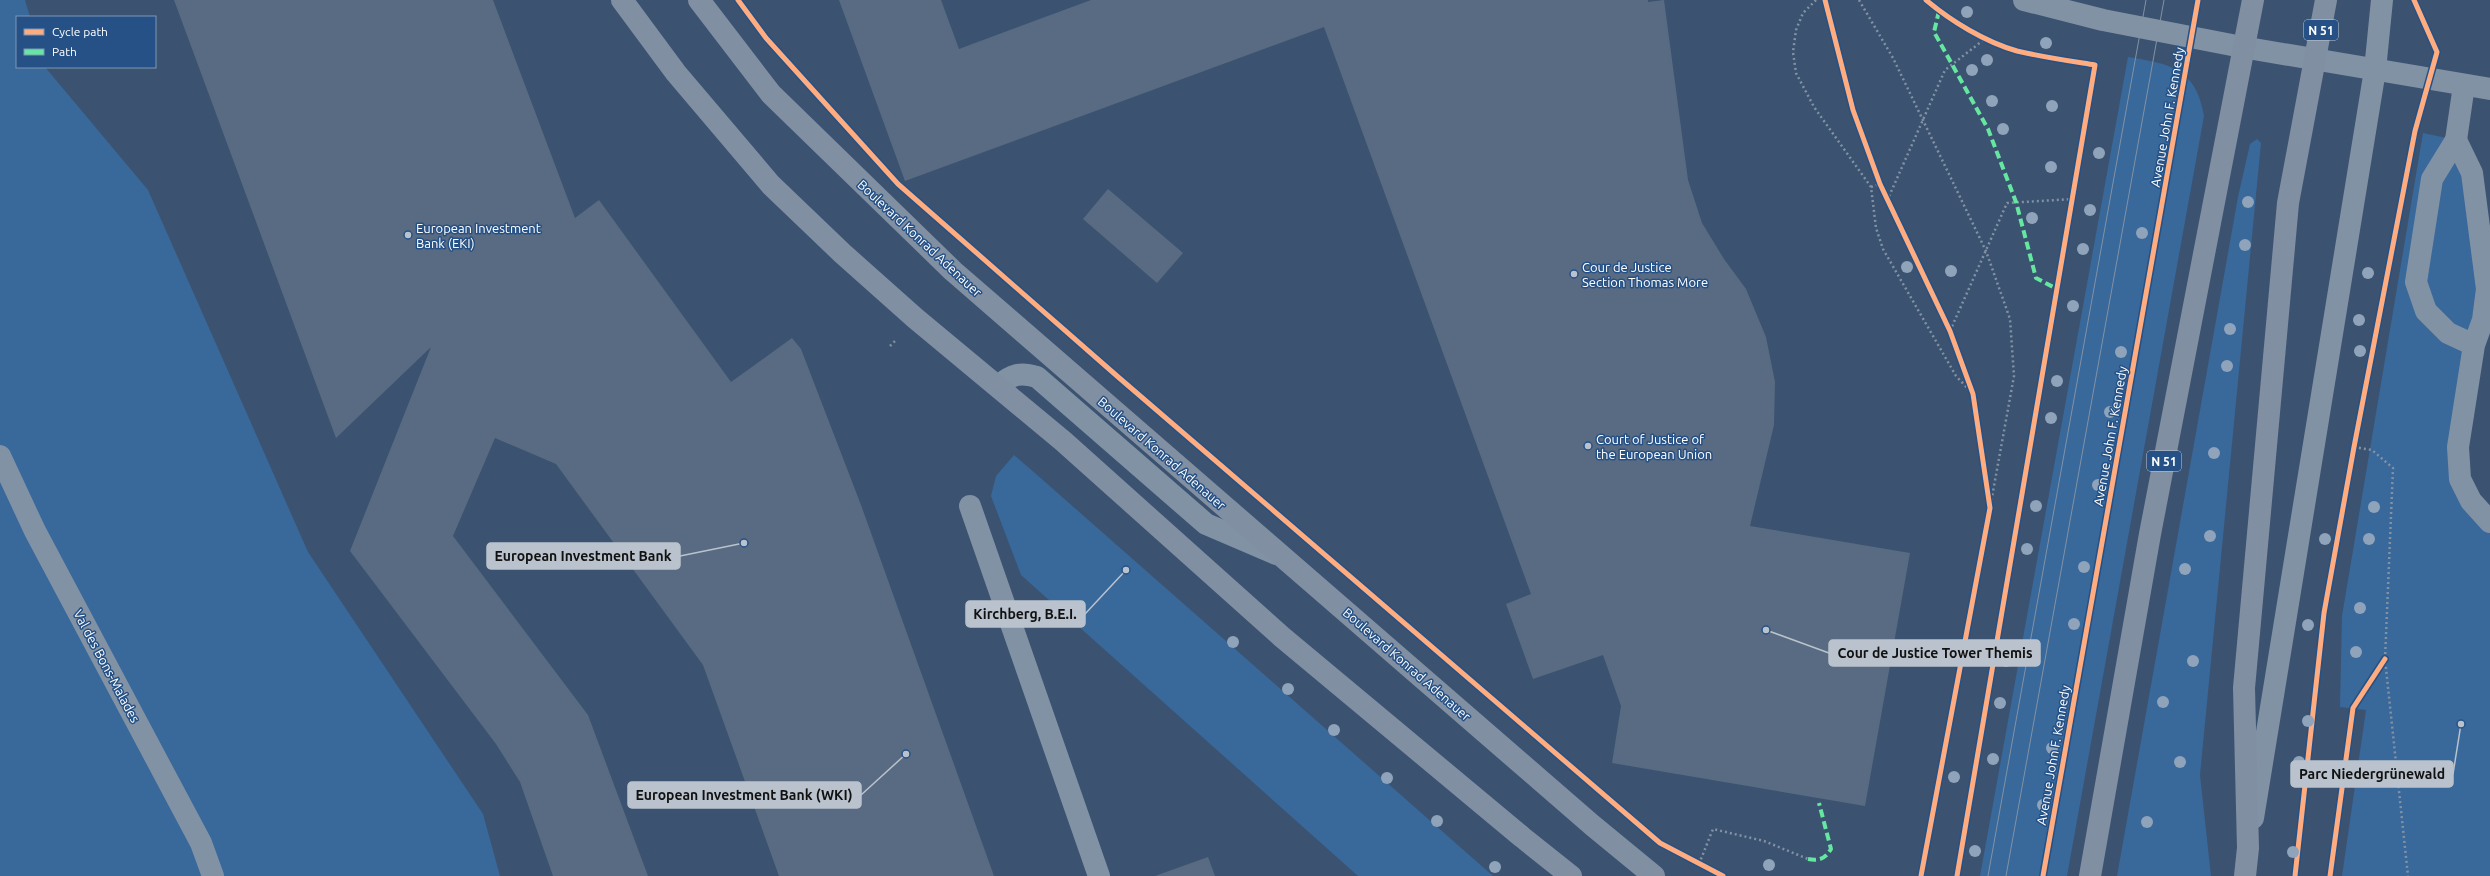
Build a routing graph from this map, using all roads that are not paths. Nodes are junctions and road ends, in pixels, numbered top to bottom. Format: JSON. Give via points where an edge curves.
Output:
{"nodes":[{"id":1,"x":622,"y":0,"type":"edge"},
{"id":2,"x":699,"y":0,"type":"edge"},
{"id":3,"x":2024,"y":0,"type":"edge"},
{"id":4,"x":2253,"y":0,"type":"edge"},
{"id":5,"x":2326,"y":0,"type":"edge"},
{"id":6,"x":2382,"y":0,"type":"edge"},
{"id":7,"x":2242,"y":47,"type":"junction"},
{"id":8,"x":2315,"y":60,"type":"junction"},
{"id":9,"x":2375,"y":70,"type":"junction"},
{"id":10,"x":2464,"y":85,"type":"junction"},
{"id":11,"x":2490,"y":89,"type":"edge"},
{"id":12,"x":2456,"y":140,"type":"junction"},
{"id":13,"x":2474,"y":345,"type":"junction"},
{"id":14,"x":998,"y":386,"type":"junction"},
{"id":15,"x":0,"y":456,"type":"edge"},
{"id":16,"x":970,"y":506,"type":"dead end"},
{"id":17,"x":2490,"y":522,"type":"edge"},
{"id":18,"x":1284,"y":558,"type":"junction"},
{"id":19,"x":2248,"y":848,"type":"junction"},
{"id":20,"x":213,"y":876,"type":"edge"},
{"id":21,"x":1099,"y":876,"type":"edge"},
{"id":22,"x":1571,"y":876,"type":"edge"},
{"id":23,"x":1654,"y":876,"type":"edge"},
{"id":24,"x":2090,"y":876,"type":"edge"},
{"id":25,"x":2245,"y":876,"type":"edge"}],
"edges":[{"from":1,"to":14,"type":"main road","via":[[676,73],[771,185],[914,318]]},
{"from":2,"to":18,"type":"main road","name":"Boulevard Konrad Adenauer","via":[[772,94],[953,272]]},
{"from":3,"to":7,"type":"street","via":[[2103,20]]},
{"from":4,"to":7,"type":"main road","number":"N 51"},
{"from":5,"to":8,"type":"main road","number":"N 51"},
{"from":6,"to":9,"type":"street"},
{"from":7,"to":8,"type":"street"},
{"from":7,"to":24,"type":"main road","number":"N 51","via":[[2150,534]]},
{"from":8,"to":9,"type":"street"},
{"from":8,"to":19,"type":"main road","number":"N 51","via":[[2288,203],[2244,688]]},
{"from":9,"to":10,"type":"street"},
{"from":9,"to":19,"type":"street"},
{"from":10,"to":11,"type":"street"},
{"from":10,"to":12,"type":"street"},
{"from":12,"to":13,"type":"street","via":[[2472,173],[2487,289],[2483,320]]},
{"from":12,"to":13,"type":"street","via":[[2432,179],[2416,282],[2426,311],[2448,333]]},
{"from":13,"to":17,"type":"street","via":[[2458,447],[2460,479],[2471,501]]},
{"from":14,"to":18,"type":"street","via":[[1009,377],[1023,373],[1038,377],[1206,524]]},
{"from":14,"to":22,"type":"main road","via":[[1282,637]]},
{"from":15,"to":20,"type":"street","name":"Val des Bons-Malades","via":[[35,531],[201,843]]},
{"from":16,"to":21,"type":"street"},
{"from":18,"to":23,"type":"main road","name":"Boulevard Konrad Adenauer"},
{"from":19,"to":25,"type":"main road","number":"N 51"}]}
